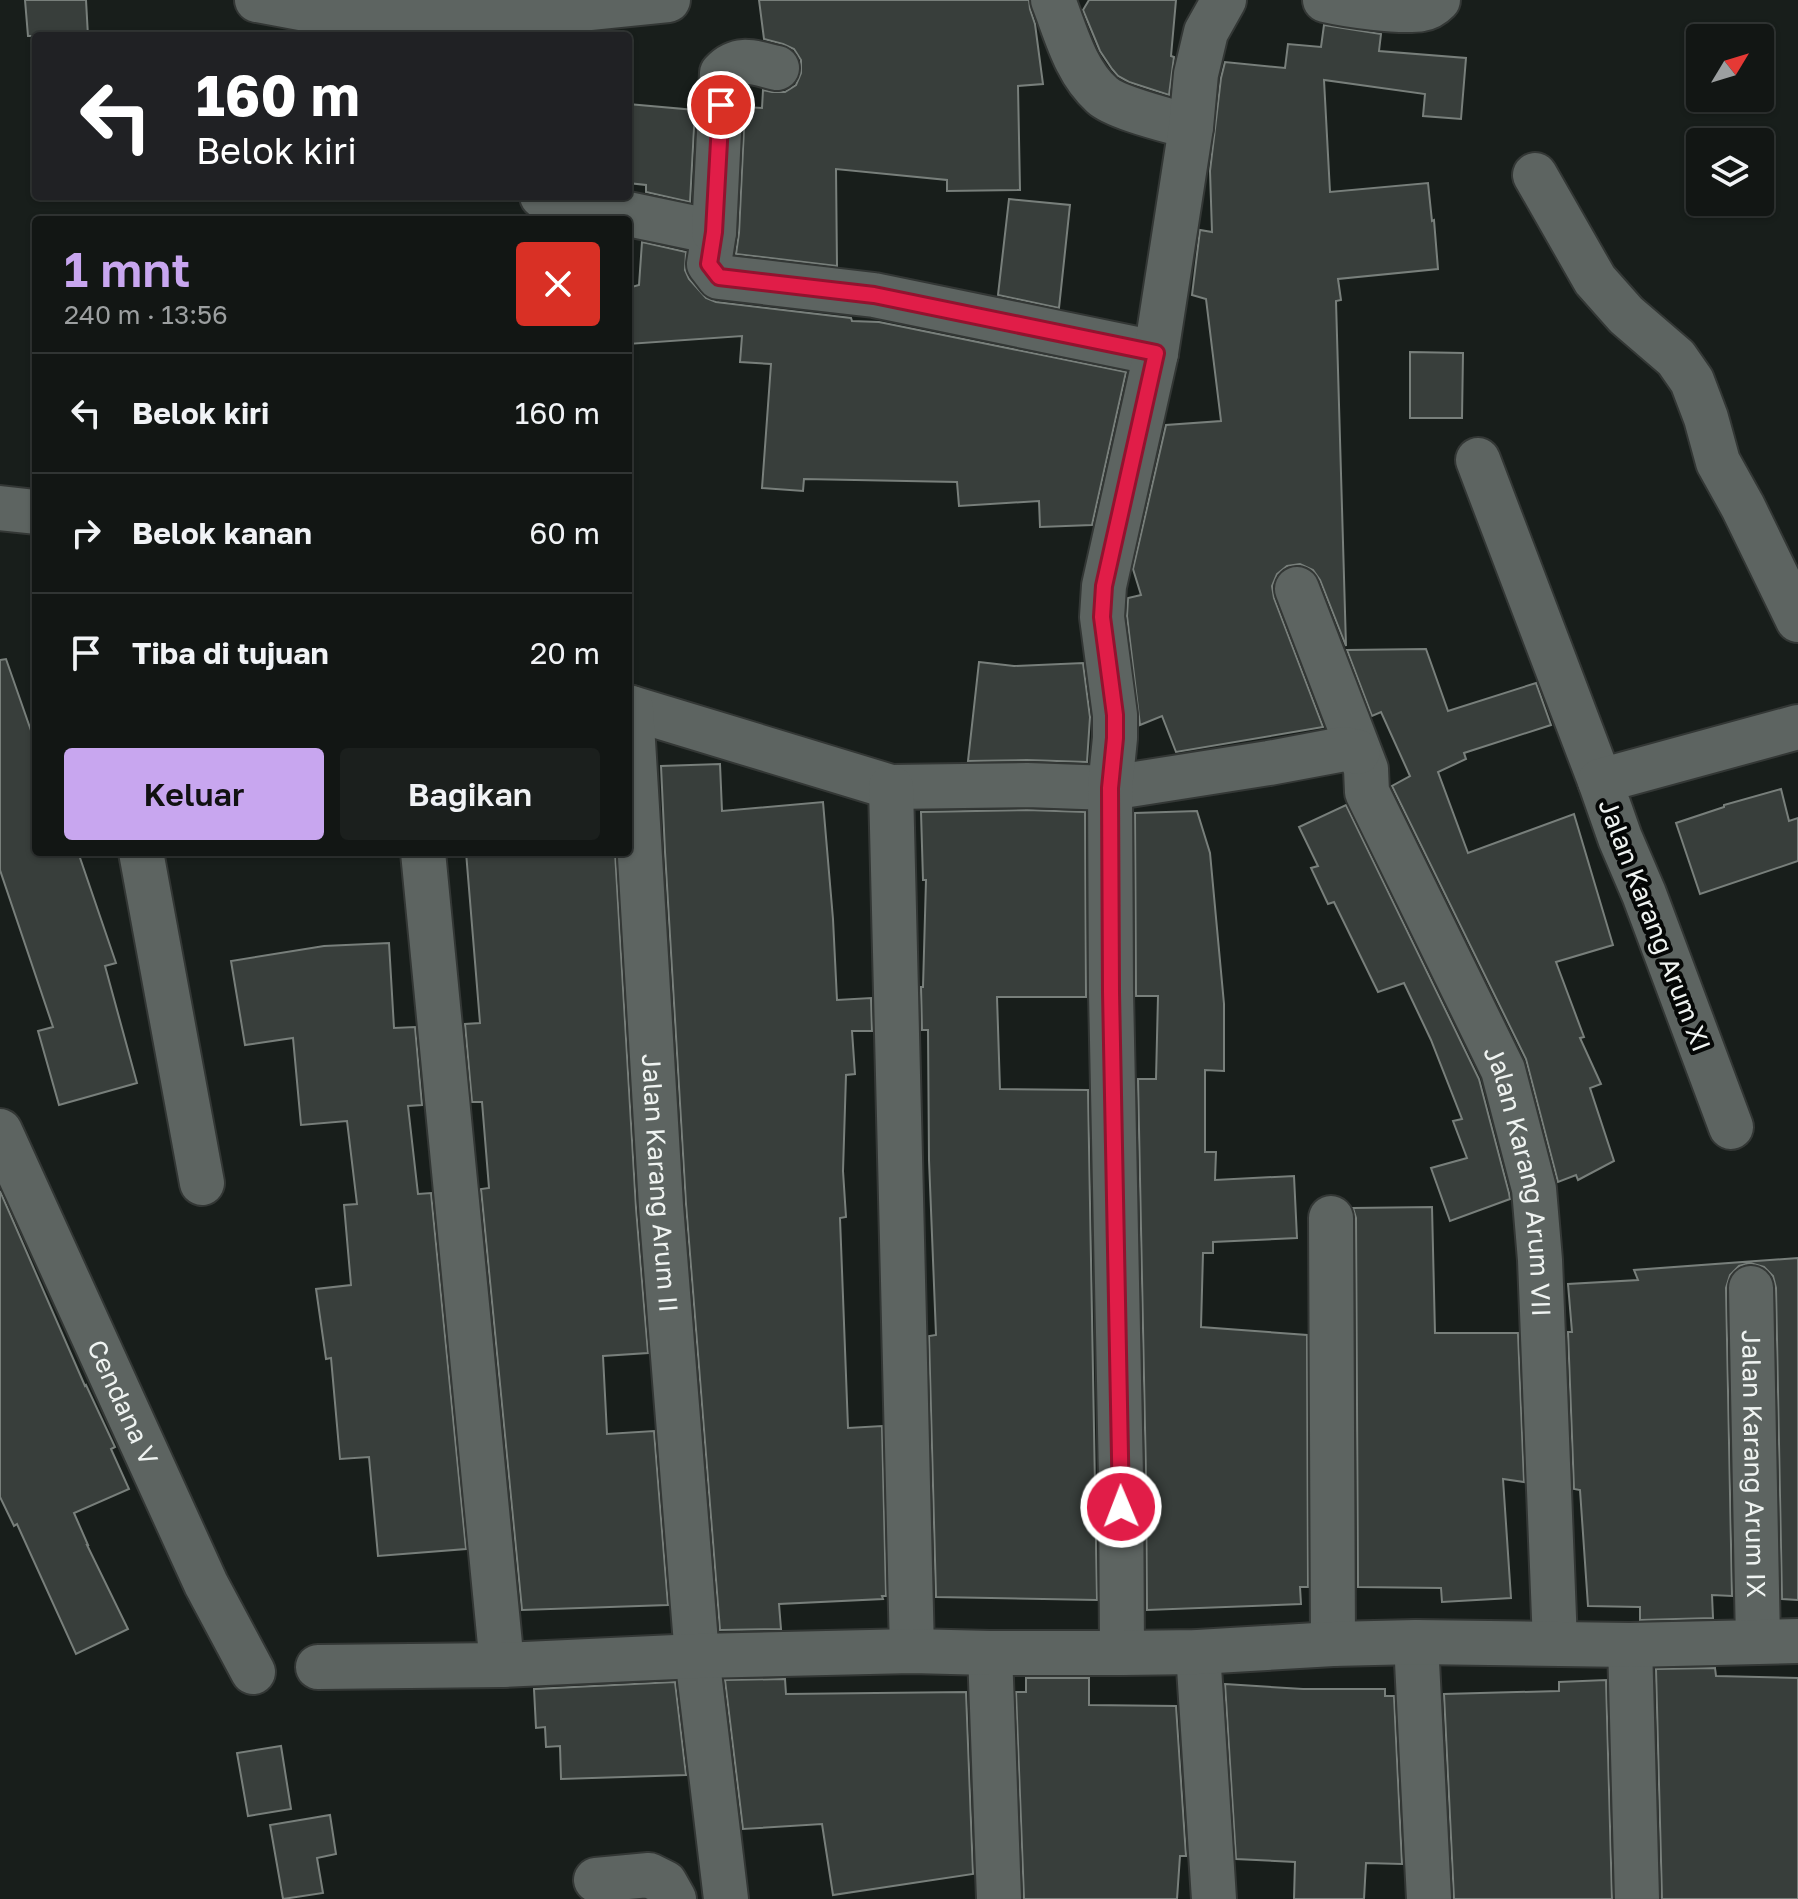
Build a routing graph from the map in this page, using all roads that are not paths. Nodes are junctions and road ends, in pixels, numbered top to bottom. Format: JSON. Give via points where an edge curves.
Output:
{"nodes":[{"id":1,"x":257,"y":0,"type":"edge"},
{"id":2,"x":668,"y":0,"type":"edge"},
{"id":3,"x":1053,"y":0,"type":"edge"},
{"id":4,"x":1224,"y":0,"type":"edge"},
{"id":5,"x":1325,"y":0,"type":"edge"},
{"id":6,"x":1438,"y":0,"type":"edge"},
{"id":7,"x":777,"y":68,"type":"dead end"},
{"id":8,"x":1191,"y":127,"type":"junction"},
{"id":9,"x":1535,"y":175,"type":"dead end"},
{"id":10,"x":561,"y":200,"type":"edge"},
{"id":11,"x":714,"y":232,"type":"junction"},
{"id":12,"x":1156,"y":353,"type":"junction"},
{"id":13,"x":1478,"y":460,"type":"dead end"},
{"id":14,"x":0,"y":508,"type":"edge"},
{"id":15,"x":32,"y":512,"type":"edge"},
{"id":16,"x":1297,"y":589,"type":"dead end"},
{"id":17,"x":1798,"y":620,"type":"edge"},
{"id":18,"x":632,"y":708,"type":"edge"},
{"id":19,"x":1798,"y":727,"type":"edge"},
{"id":20,"x":1358,"y":752,"type":"junction"},
{"id":21,"x":632,"y":754,"type":"edge"},
{"id":22,"x":1600,"y":781,"type":"junction"},
{"id":23,"x":891,"y":787,"type":"junction"},
{"id":24,"x":1110,"y":788,"type":"junction"},
{"id":25,"x":142,"y":856,"type":"edge"},
{"id":26,"x":423,"y":856,"type":"edge"},
{"id":27,"x":1731,"y":1127,"type":"dead end"},
{"id":28,"x":0,"y":1131,"type":"edge"},
{"id":29,"x":202,"y":1183,"type":"dead end"},
{"id":30,"x":1331,"y":1218,"type":"dead end"},
{"id":31,"x":1751,"y":1288,"type":"dead end"},
{"id":32,"x":1778,"y":1641,"type":"edge"},
{"id":33,"x":1416,"y":1642,"type":"junction"},
{"id":34,"x":1555,"y":1643,"type":"junction"},
{"id":35,"x":1333,"y":1644,"type":"junction"},
{"id":36,"x":1630,"y":1645,"type":"junction"},
{"id":37,"x":912,"y":1651,"type":"junction"},
{"id":38,"x":1198,"y":1652,"type":"junction"},
{"id":39,"x":990,"y":1653,"type":"junction"},
{"id":40,"x":1122,"y":1653,"type":"junction"},
{"id":41,"x":697,"y":1656,"type":"junction"},
{"id":42,"x":502,"y":1665,"type":"junction"},
{"id":43,"x":318,"y":1667,"type":"dead end"},
{"id":44,"x":253,"y":1672,"type":"dead end"},
{"id":45,"x":596,"y":1880,"type":"dead end"},
{"id":46,"x":674,"y":1899,"type":"edge"},
{"id":47,"x":726,"y":1899,"type":"edge"},
{"id":48,"x":999,"y":1899,"type":"edge"},
{"id":49,"x":1214,"y":1899,"type":"edge"},
{"id":50,"x":1429,"y":1899,"type":"edge"},
{"id":51,"x":1637,"y":1899,"type":"edge"}],
"edges":[{"from":1,"to":2,"type":"street","via":[[349,17],[448,18]]},
{"from":3,"to":8,"type":"street","via":[[1076,63],[1103,97]]},
{"from":4,"to":8,"type":"street","via":[[1206,32]]},
{"from":5,"to":6,"type":"street","via":[[1420,10]]},
{"from":7,"to":11,"type":"street","via":[[744,61],[722,73]]},
{"from":8,"to":12,"type":"street"},
{"from":9,"to":17,"type":"street","via":[[1595,280],[1676,358],[1692,381],[1718,462]]},
{"from":10,"to":11,"type":"street"},
{"from":11,"to":12,"type":"street","via":[[709,264],[719,277],[874,295]]},
{"from":12,"to":24,"type":"street","via":[[1104,586],[1102,617],[1115,715]]},
{"from":13,"to":22,"type":"street"},
{"from":14,"to":15,"type":"street"},
{"from":16,"to":20,"type":"street","name":"Jalan Karang Arum VII"},
{"from":18,"to":23,"type":"street"},
{"from":19,"to":22,"type":"street","name":"Jalan Karang Arum XI"},
{"from":20,"to":24,"type":"street","via":[[1344,749]]},
{"from":20,"to":34,"type":"street","name":"Jalan Karang Arum VII","via":[[1366,769],[1367,792],[1503,1070],[1534,1189]]},
{"from":21,"to":41,"type":"street","name":"Jalan Karang Arum II"},
{"from":22,"to":27,"type":"street","name":"Jalan Karang Arum XI"},
{"from":23,"to":24,"type":"street"},
{"from":23,"to":37,"type":"street"},
{"from":24,"to":40,"type":"street"},
{"from":25,"to":29,"type":"street"},
{"from":26,"to":42,"type":"street"},
{"from":28,"to":44,"type":"street","name":"Cendana V","via":[[206,1584]]},
{"from":30,"to":35,"type":"street"},
{"from":31,"to":32,"type":"street","name":"Jalan Karang Arum IX"},
{"from":32,"to":36,"type":"street"},
{"from":33,"to":34,"type":"street"},
{"from":33,"to":35,"type":"street"},
{"from":33,"to":50,"type":"street"},
{"from":34,"to":36,"type":"street"},
{"from":35,"to":38,"type":"street"},
{"from":36,"to":51,"type":"street"},
{"from":37,"to":39,"type":"street"},
{"from":37,"to":41,"type":"street"},
{"from":38,"to":40,"type":"street"},
{"from":38,"to":49,"type":"street"},
{"from":39,"to":40,"type":"street"},
{"from":39,"to":48,"type":"street"},
{"from":41,"to":42,"type":"street"},
{"from":41,"to":47,"type":"street","name":"Jalan Karang Arum II"},
{"from":42,"to":43,"type":"street"},
{"from":45,"to":46,"type":"street","via":[[649,1875],[665,1883]]}]}
